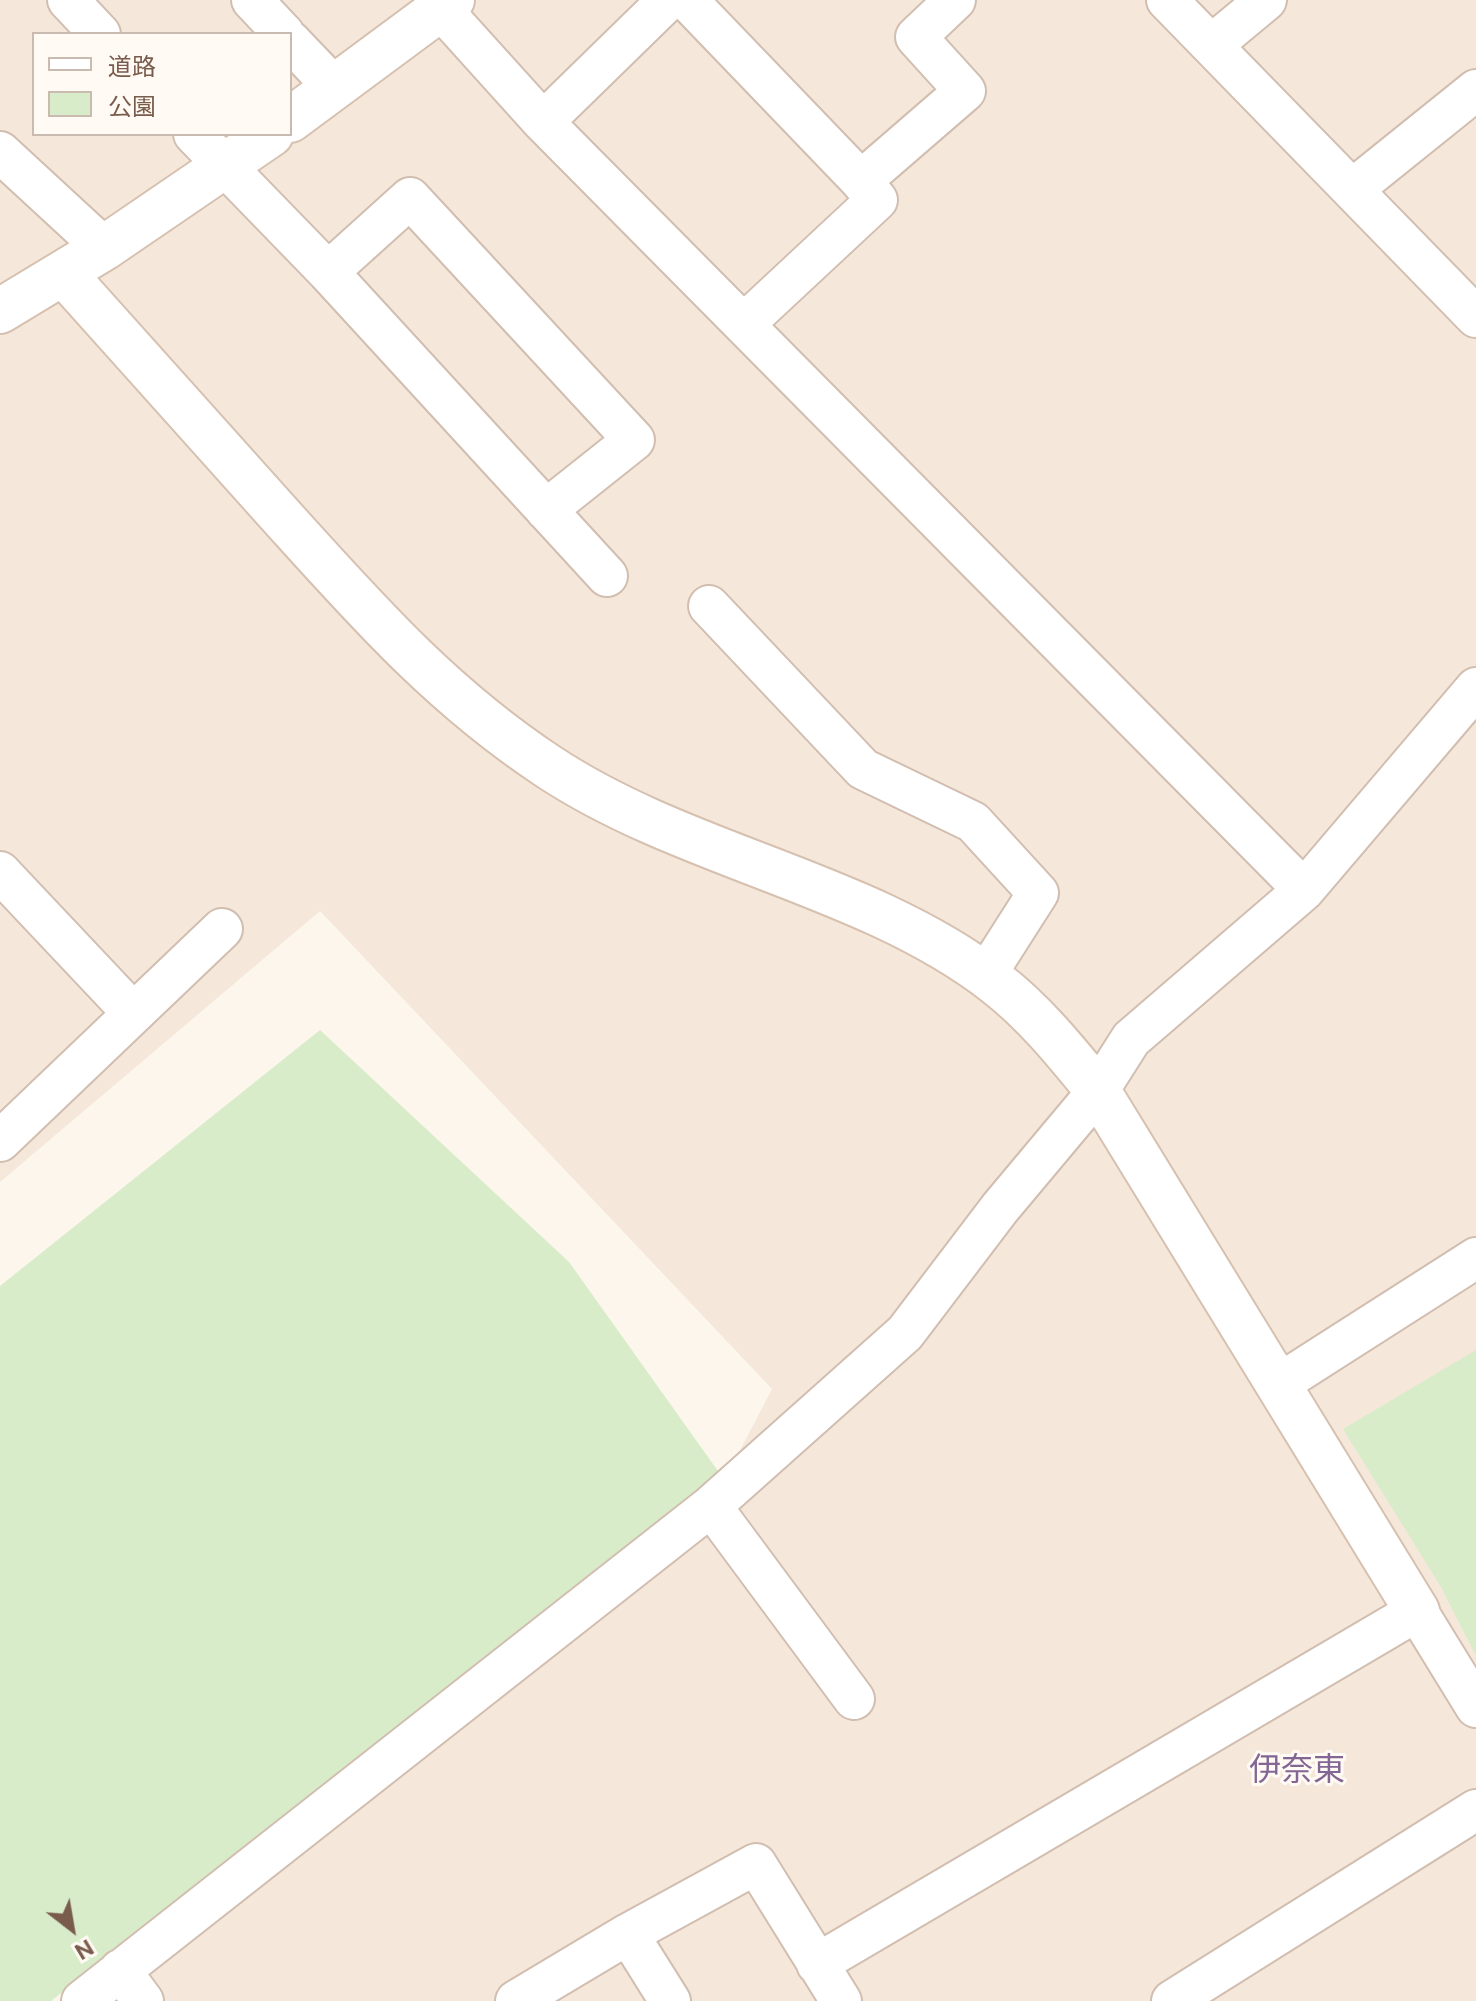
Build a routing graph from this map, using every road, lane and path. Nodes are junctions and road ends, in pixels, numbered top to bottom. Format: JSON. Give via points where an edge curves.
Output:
{"nodes":[{"id":1,"x":68,"y":0,"type":"edge"},
{"id":2,"x":252,"y":0,"type":"edge"},
{"id":3,"x":668,"y":0,"type":"edge"},
{"id":4,"x":687,"y":0,"type":"edge"},
{"id":5,"x":955,"y":0,"type":"edge"},
{"id":6,"x":1167,"y":0,"type":"edge"},
{"id":7,"x":1266,"y":0,"type":"edge"},
{"id":8,"x":447,"y":4,"type":"edge"},
{"id":9,"x":98,"y":32,"type":"edge"},
{"id":10,"x":282,"y":32,"type":"edge"},
{"id":11,"x":292,"y":43,"type":"edge"},
{"id":12,"x":1213,"y":44,"type":"junction"},
{"id":13,"x":334,"y":87,"type":"junction"},
{"id":14,"x":1476,"y":90,"type":"edge"},
{"id":15,"x":292,"y":118,"type":"edge"},
{"id":16,"x":543,"y":122,"type":"junction"},
{"id":17,"x":196,"y":136,"type":"edge"},
{"id":18,"x":268,"y":136,"type":"edge"},
{"id":19,"x":0,"y":152,"type":"edge"},
{"id":20,"x":226,"y":168,"type":"junction"},
{"id":21,"x":861,"y":181,"type":"junction"},
{"id":22,"x":1353,"y":189,"type":"junction"},
{"id":23,"x":104,"y":248,"type":"junction"},
{"id":24,"x":328,"y":272,"type":"junction"},
{"id":25,"x":64,"y":274,"type":"junction"},
{"id":26,"x":0,"y":311,"type":"edge"},
{"id":27,"x":1476,"y":317,"type":"edge"},
{"id":28,"x":744,"y":324,"type":"junction"},
{"id":29,"x":546,"y":510,"type":"junction"},
{"id":30,"x":607,"y":576,"type":"dead end"},
{"id":31,"x":709,"y":606,"type":"dead end"},
{"id":32,"x":1476,"y":688,"type":"edge"},
{"id":33,"x":0,"y":872,"type":"edge"},
{"id":34,"x":1304,"y":890,"type":"junction"},
{"id":35,"x":222,"y":929,"type":"dead end"},
{"id":36,"x":985,"y":976,"type":"junction"},
{"id":37,"x":133,"y":1013,"type":"junction"},
{"id":38,"x":1098,"y":1091,"type":"junction"},
{"id":39,"x":0,"y":1141,"type":"edge"},
{"id":40,"x":1476,"y":1258,"type":"edge"},
{"id":41,"x":1279,"y":1384,"type":"junction"},
{"id":42,"x":711,"y":1506,"type":"junction"},
{"id":43,"x":1417,"y":1611,"type":"junction"},
{"id":44,"x":854,"y":1699,"type":"dead end"},
{"id":45,"x":1476,"y":1707,"type":"edge"},
{"id":46,"x":1476,"y":1810,"type":"edge"},
{"id":47,"x":628,"y":1934,"type":"junction"},
{"id":48,"x":817,"y":1964,"type":"junction"},
{"id":49,"x":131,"y":1985,"type":"edge"},
{"id":50,"x":82,"y":2001,"type":"edge"},
{"id":51,"x":516,"y":2001,"type":"edge"},
{"id":52,"x":670,"y":2001,"type":"edge"},
{"id":53,"x":841,"y":2001,"type":"edge"},
{"id":54,"x":1172,"y":2001,"type":"edge"}],
"edges":[{"from":1,"to":9,"type":"street"},
{"from":2,"to":10,"type":"street"},
{"from":3,"to":16,"type":"street"},
{"from":4,"to":21,"type":"street"},
{"from":5,"to":21,"type":"street","via":[[916,37],[965,91]]},
{"from":6,"to":12,"type":"street"},
{"from":7,"to":12,"type":"street"},
{"from":8,"to":13,"type":"street"},
{"from":8,"to":16,"type":"street"},
{"from":11,"to":13,"type":"street"},
{"from":12,"to":22,"type":"street"},
{"from":13,"to":15,"type":"street"},
{"from":14,"to":22,"type":"street"},
{"from":16,"to":28,"type":"street"},
{"from":17,"to":20,"type":"street"},
{"from":18,"to":20,"type":"street"},
{"from":19,"to":23,"type":"street"},
{"from":20,"to":23,"type":"street"},
{"from":20,"to":24,"type":"street"},
{"from":21,"to":28,"type":"street","via":[[877,200]]},
{"from":22,"to":27,"type":"street"},
{"from":23,"to":25,"type":"street"},
{"from":24,"to":29,"type":"street"},
{"from":24,"to":29,"type":"street","via":[[410,198],[634,440]]},
{"from":25,"to":26,"type":"street"},
{"from":25,"to":36,"type":"street","via":[[391,639],[479,720],[643,821],[867,911]]},
{"from":28,"to":34,"type":"street"},
{"from":29,"to":30,"type":"street"},
{"from":31,"to":36,"type":"street","via":[[863,769],[973,822],[1038,893]]},
{"from":32,"to":34,"type":"street"},
{"from":33,"to":37,"type":"street"},
{"from":34,"to":38,"type":"street","via":[[1131,1039]]},
{"from":35,"to":37,"type":"street"},
{"from":36,"to":38,"type":"street","via":[[1058,1042]]},
{"from":37,"to":39,"type":"street"},
{"from":38,"to":41,"type":"street"},
{"from":38,"to":42,"type":"street","via":[[905,1333]]},
{"from":40,"to":41,"type":"street"},
{"from":41,"to":43,"type":"street"},
{"from":42,"to":44,"type":"street"},
{"from":42,"to":49,"type":"street"},
{"from":43,"to":45,"type":"street"},
{"from":43,"to":48,"type":"street"},
{"from":46,"to":54,"type":"street"},
{"from":47,"to":48,"type":"street","via":[[756,1864]]},
{"from":47,"to":51,"type":"street"},
{"from":47,"to":52,"type":"street"},
{"from":48,"to":53,"type":"street"},
{"from":49,"to":50,"type":"street"}]}
